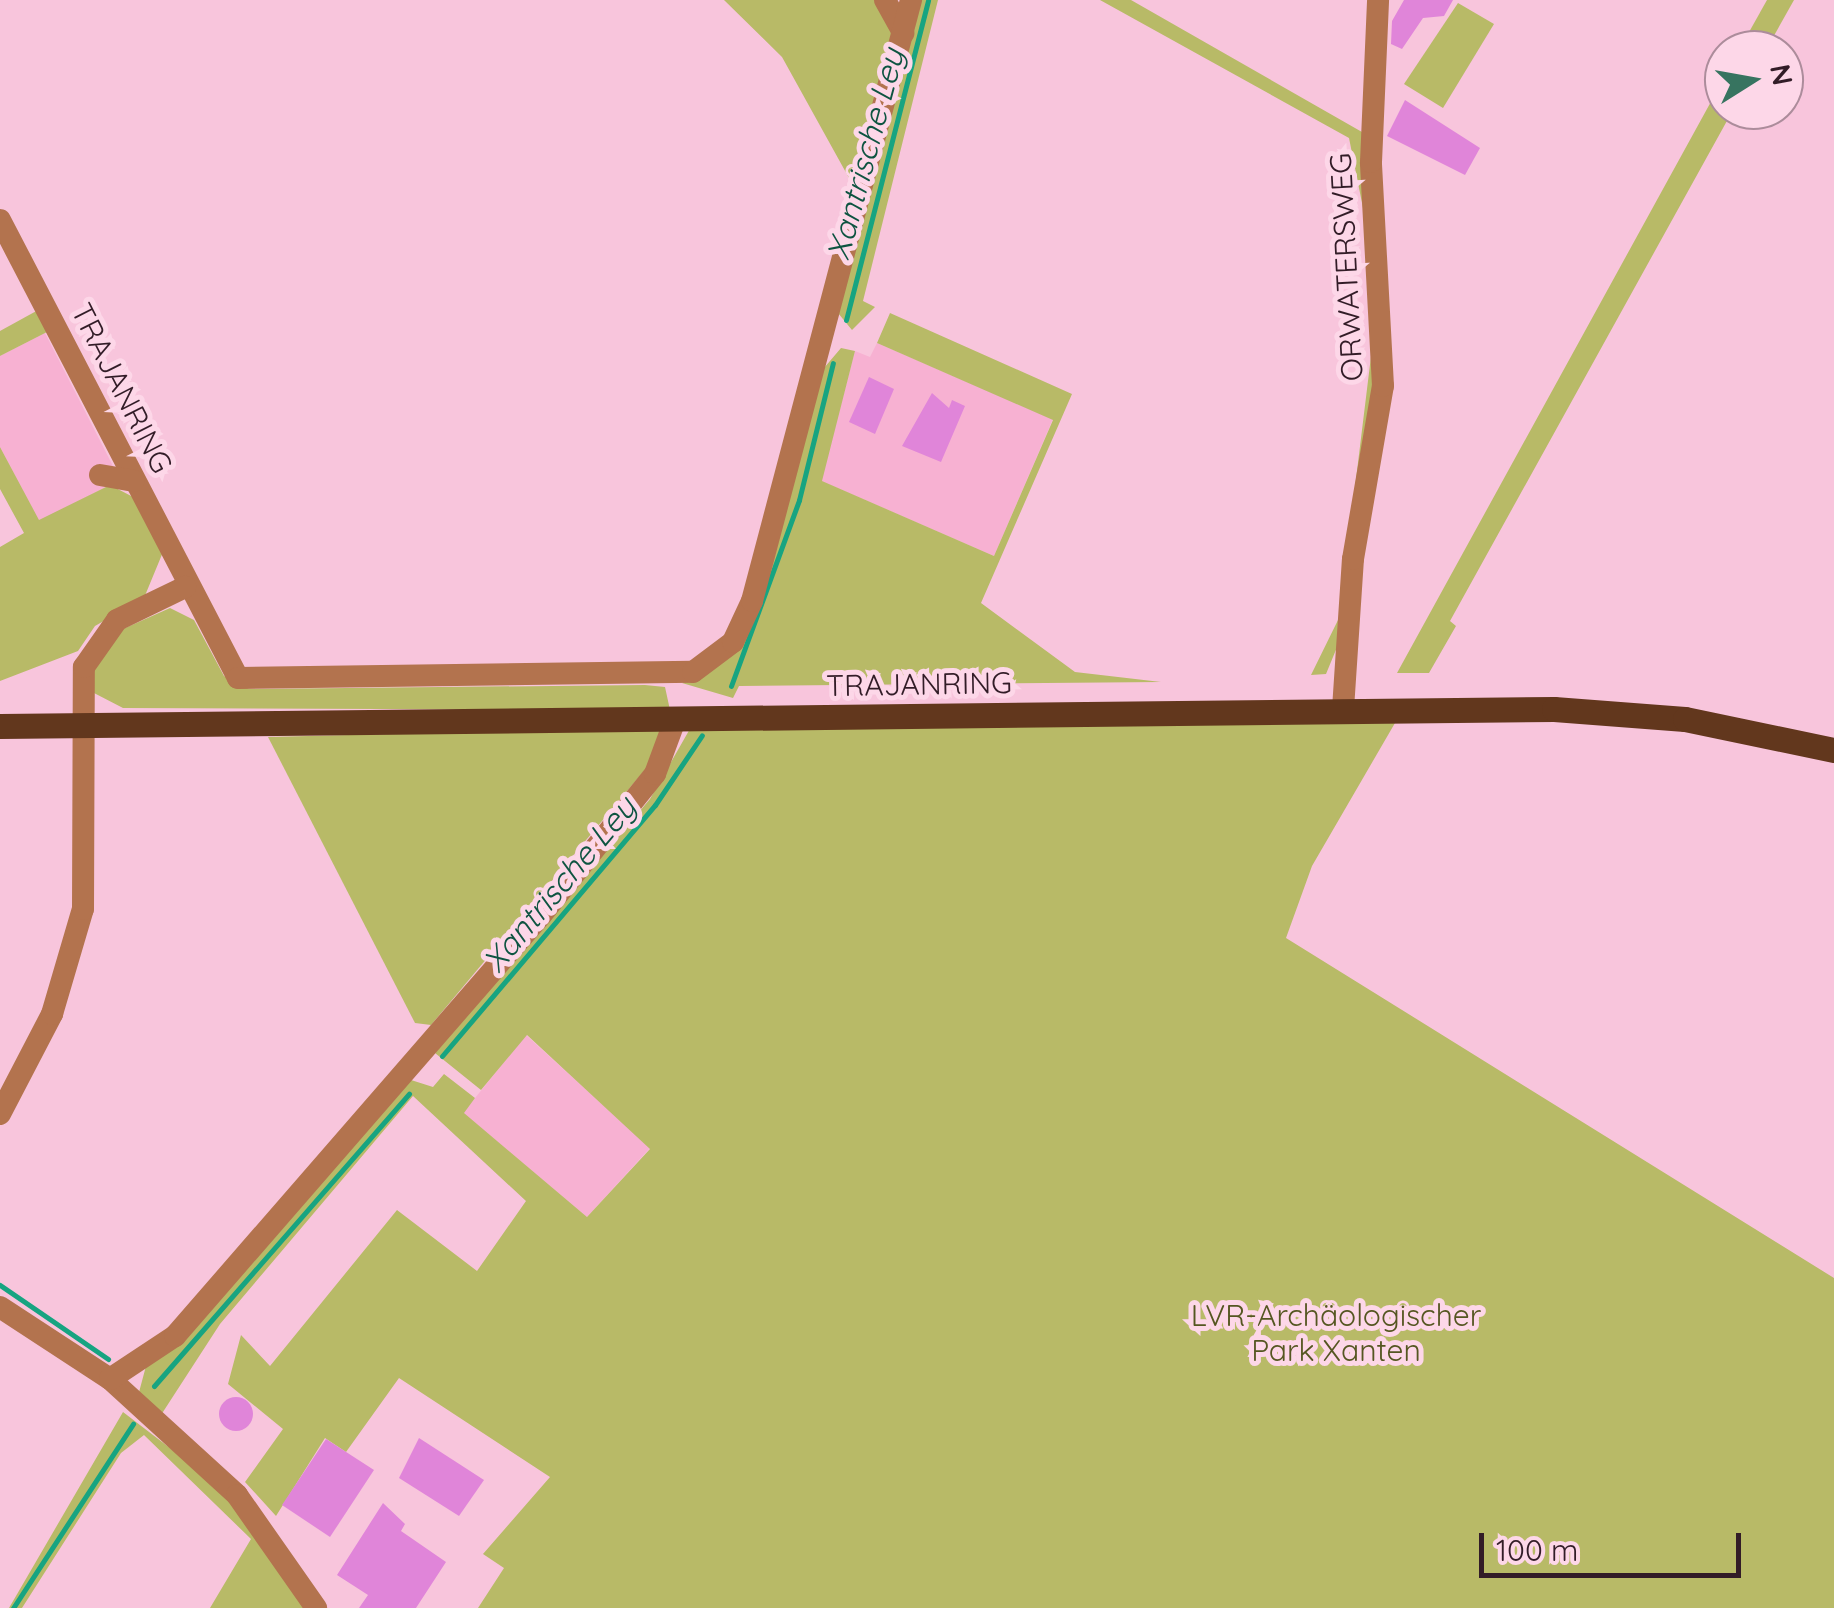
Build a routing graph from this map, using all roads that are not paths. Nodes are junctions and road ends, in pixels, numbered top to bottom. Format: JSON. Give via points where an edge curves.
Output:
{"nodes":[{"id":1,"x":885,"y":0,"type":"edge"},
{"id":2,"x":911,"y":0,"type":"edge"},
{"id":3,"x":1378,"y":0,"type":"edge"},
{"id":4,"x":903,"y":33,"type":"junction"},
{"id":5,"x":0,"y":220,"type":"edge"},
{"id":6,"x":100,"y":475,"type":"dead end"},
{"id":7,"x":133,"y":481,"type":"junction"},
{"id":8,"x":185,"y":587,"type":"junction"},
{"id":9,"x":1343,"y":709,"type":"junction"},
{"id":10,"x":675,"y":720,"type":"junction"},
{"id":11,"x":85,"y":724,"type":"junction"},
{"id":12,"x":0,"y":726,"type":"edge"},
{"id":13,"x":1834,"y":750,"type":"edge"},
{"id":14,"x":0,"y":1114,"type":"edge"},
{"id":15,"x":0,"y":1308,"type":"edge"},
{"id":16,"x":110,"y":1378,"type":"junction"},
{"id":17,"x":316,"y":1608,"type":"edge"}],
"edges":[{"from":1,"to":4,"type":"street"},
{"from":2,"to":4,"type":"street","name":"TRAJANRING"},
{"from":3,"to":9,"type":"street","name":"ORWATERSWEG","via":[[1370,162],[1383,386],[1353,559]]},
{"from":4,"to":8,"type":"street","name":"TRAJANRING","via":[[791,480],[752,601],[733,642],[709,666],[670,677],[256,681],[225,663]]},
{"from":5,"to":7,"type":"street","name":"TRAJANRING"},
{"from":6,"to":7,"type":"street"},
{"from":7,"to":8,"type":"street","name":"TRAJANRING"},
{"from":8,"to":11,"type":"street","via":[[117,620],[92,645]]},
{"from":9,"to":10,"type":"main road","name":"TRAJANRING"},
{"from":9,"to":13,"type":"main road","name":"TRAJANRING","via":[[1627,713]]},
{"from":10,"to":11,"type":"main road","name":"TRAJANRING"},
{"from":10,"to":16,"type":"street","via":[[656,774],[542,914],[176,1336]]},
{"from":11,"to":12,"type":"main road","name":"TRAJANRING"},
{"from":11,"to":14,"type":"street","via":[[83,909],[52,1014]]},
{"from":15,"to":16,"type":"street"},
{"from":16,"to":17,"type":"street","via":[[237,1495]]}]}
